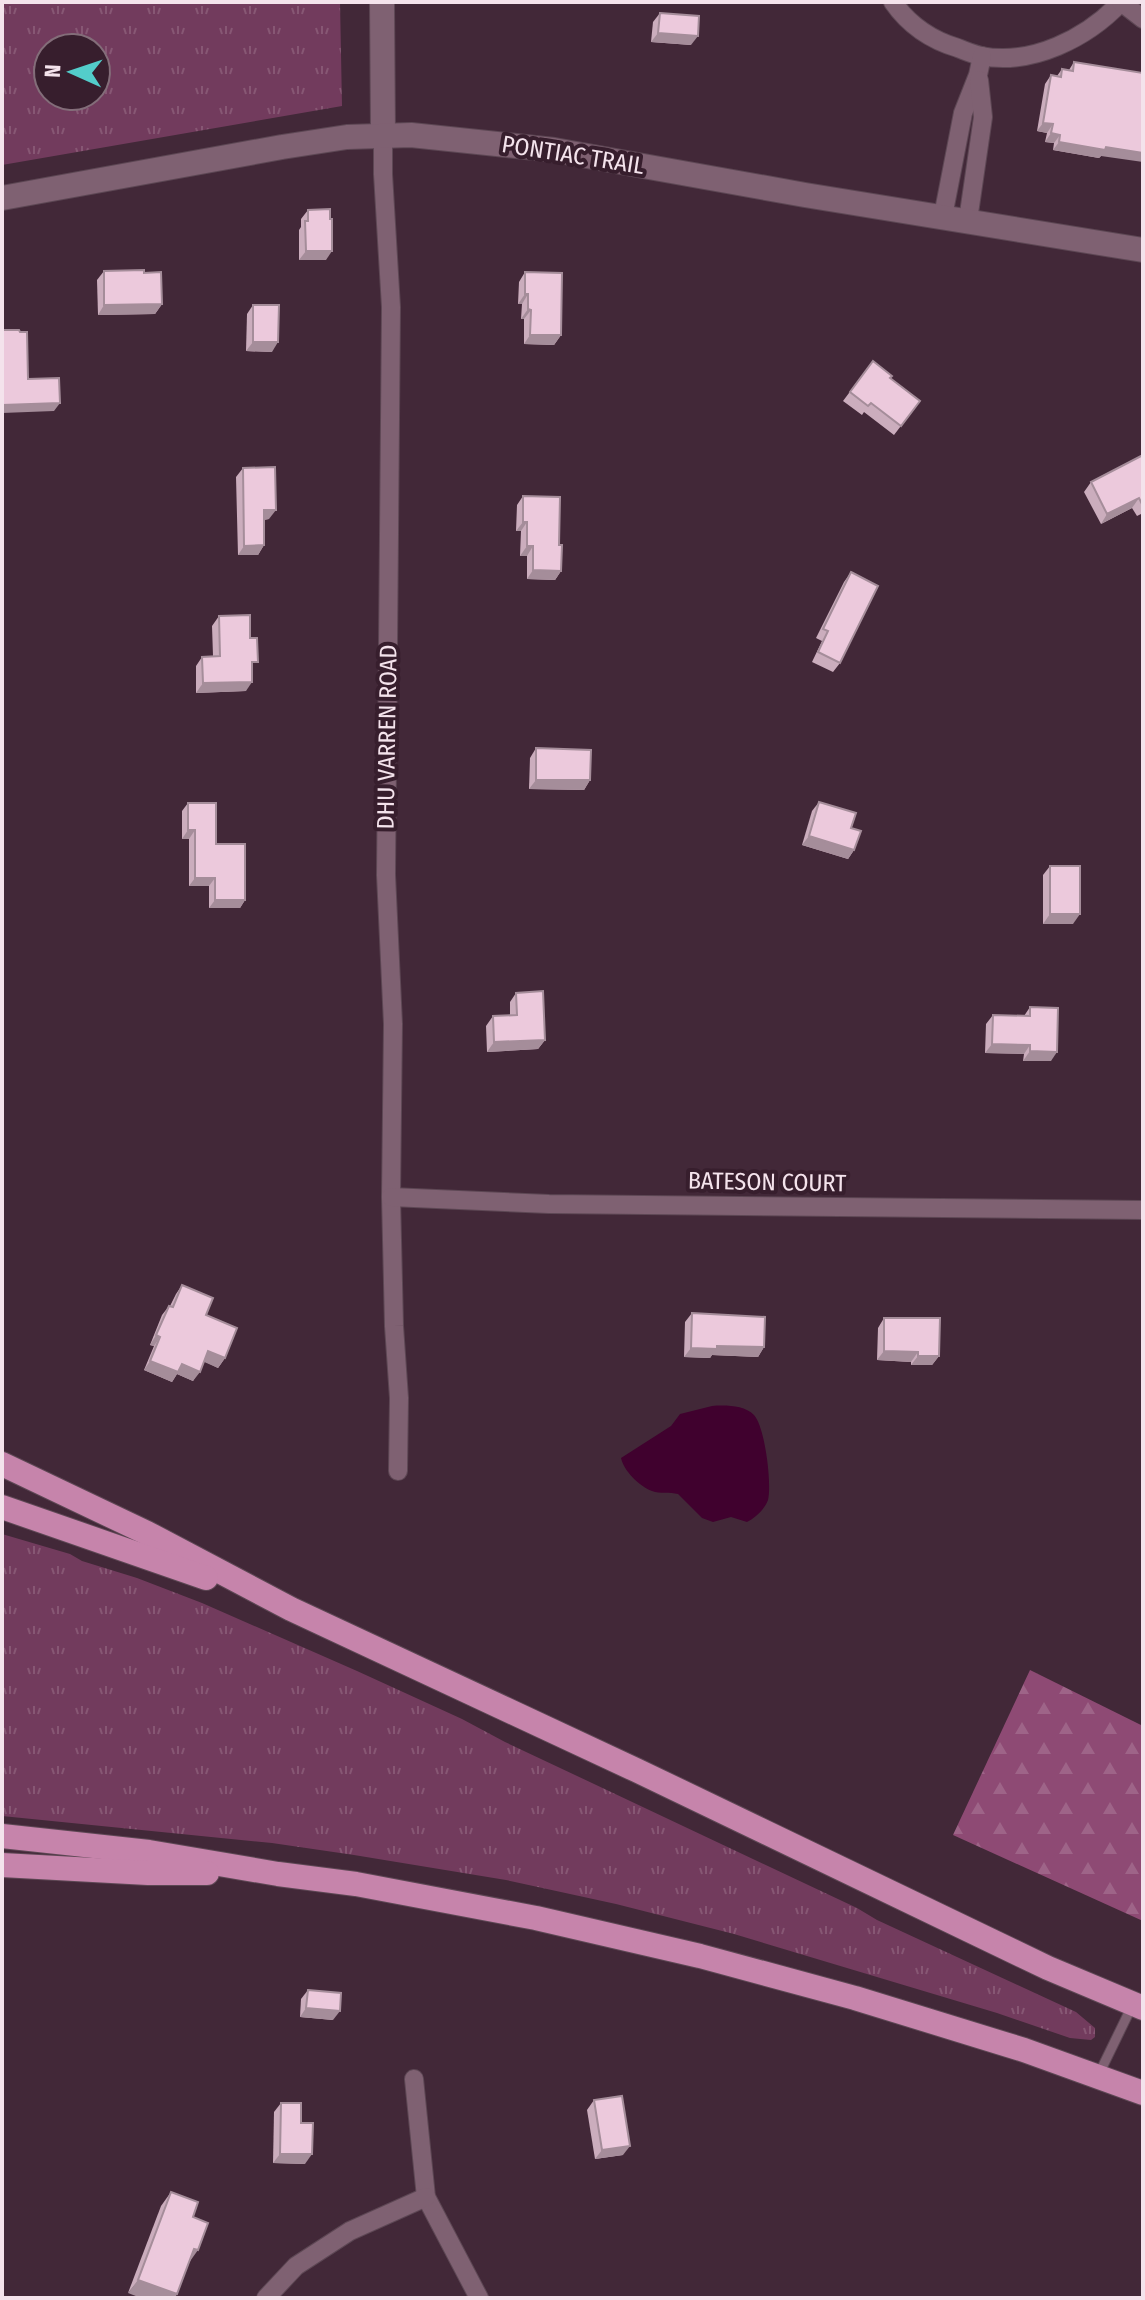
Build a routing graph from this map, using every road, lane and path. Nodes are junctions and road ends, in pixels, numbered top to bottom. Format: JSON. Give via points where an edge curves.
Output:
{"nodes":[{"id":1,"x":382,"y":2,"type":"edge"},
{"id":2,"x":893,"y":2,"type":"edge"},
{"id":3,"x":1121,"y":2,"type":"edge"},
{"id":4,"x":1143,"y":19,"type":"edge"},
{"id":5,"x":982,"y":56,"type":"junction"},
{"id":6,"x":978,"y":75,"type":"junction"},
{"id":7,"x":383,"y":135,"type":"junction"},
{"id":8,"x":2,"y":198,"type":"edge"},
{"id":9,"x":943,"y":216,"type":"junction"},
{"id":10,"x":968,"y":220,"type":"junction"},
{"id":11,"x":1143,"y":250,"type":"edge"},
{"id":12,"x":391,"y":1197,"type":"junction"},
{"id":13,"x":1143,"y":1210,"type":"edge"},
{"id":14,"x":2,"y":1464,"type":"edge"},
{"id":15,"x":398,"y":1471,"type":"dead end"},
{"id":16,"x":2,"y":1507,"type":"edge"},
{"id":17,"x":291,"y":1609,"type":"junction"},
{"id":18,"x":2,"y":1836,"type":"edge"},
{"id":19,"x":2,"y":1865,"type":"edge"},
{"id":20,"x":278,"y":1874,"type":"junction"},
{"id":21,"x":1138,"y":2006,"type":"edge"},
{"id":22,"x":1098,"y":2076,"type":"junction"},
{"id":23,"x":414,"y":2079,"type":"dead end"},
{"id":24,"x":1143,"y":2093,"type":"edge"},
{"id":25,"x":426,"y":2197,"type":"junction"},
{"id":26,"x":266,"y":2298,"type":"edge"},
{"id":27,"x":479,"y":2298,"type":"edge"}],
"edges":[{"from":1,"to":7,"type":"main road","name":"DHU VARREN ROAD"},
{"from":2,"to":5,"type":"street","via":[[919,30]]},
{"from":3,"to":4,"type":"street"},
{"from":3,"to":5,"type":"street","via":[[1069,42],[1012,57]]},
{"from":5,"to":6,"type":"street"},
{"from":6,"to":9,"type":"street","via":[[963,113]]},
{"from":6,"to":10,"type":"street","via":[[983,117]]},
{"from":7,"to":8,"type":"main road","name":"PONTIAC TRAIL","via":[[282,147]]},
{"from":7,"to":9,"type":"main road","name":"PONTIAC TRAIL","via":[[554,150]]},
{"from":7,"to":12,"type":"street","name":"DHU VARREN ROAD","via":[[391,307],[386,861],[393,1024]]},
{"from":9,"to":10,"type":"main road","name":"PONTIAC TRAIL"},
{"from":10,"to":11,"type":"main road","name":"PONTIAC TRAIL"},
{"from":12,"to":13,"type":"street","name":"BATESON COURT","via":[[549,1204]]},
{"from":12,"to":15,"type":"street","name":"DHU VARREN ROAD"},
{"from":14,"to":17,"type":"highway"},
{"from":16,"to":17,"type":"highway"},
{"from":17,"to":21,"type":"highway"},
{"from":18,"to":20,"type":"highway","via":[[149,1852]]},
{"from":19,"to":20,"type":"highway"},
{"from":20,"to":22,"type":"highway","via":[[536,1918],[700,1956],[869,2002]]},
{"from":21,"to":22,"type":"lane"},
{"from":22,"to":24,"type":"highway"},
{"from":23,"to":25,"type":"street"},
{"from":25,"to":26,"type":"street","via":[[350,2231],[296,2266]]},
{"from":25,"to":27,"type":"street"}]}
